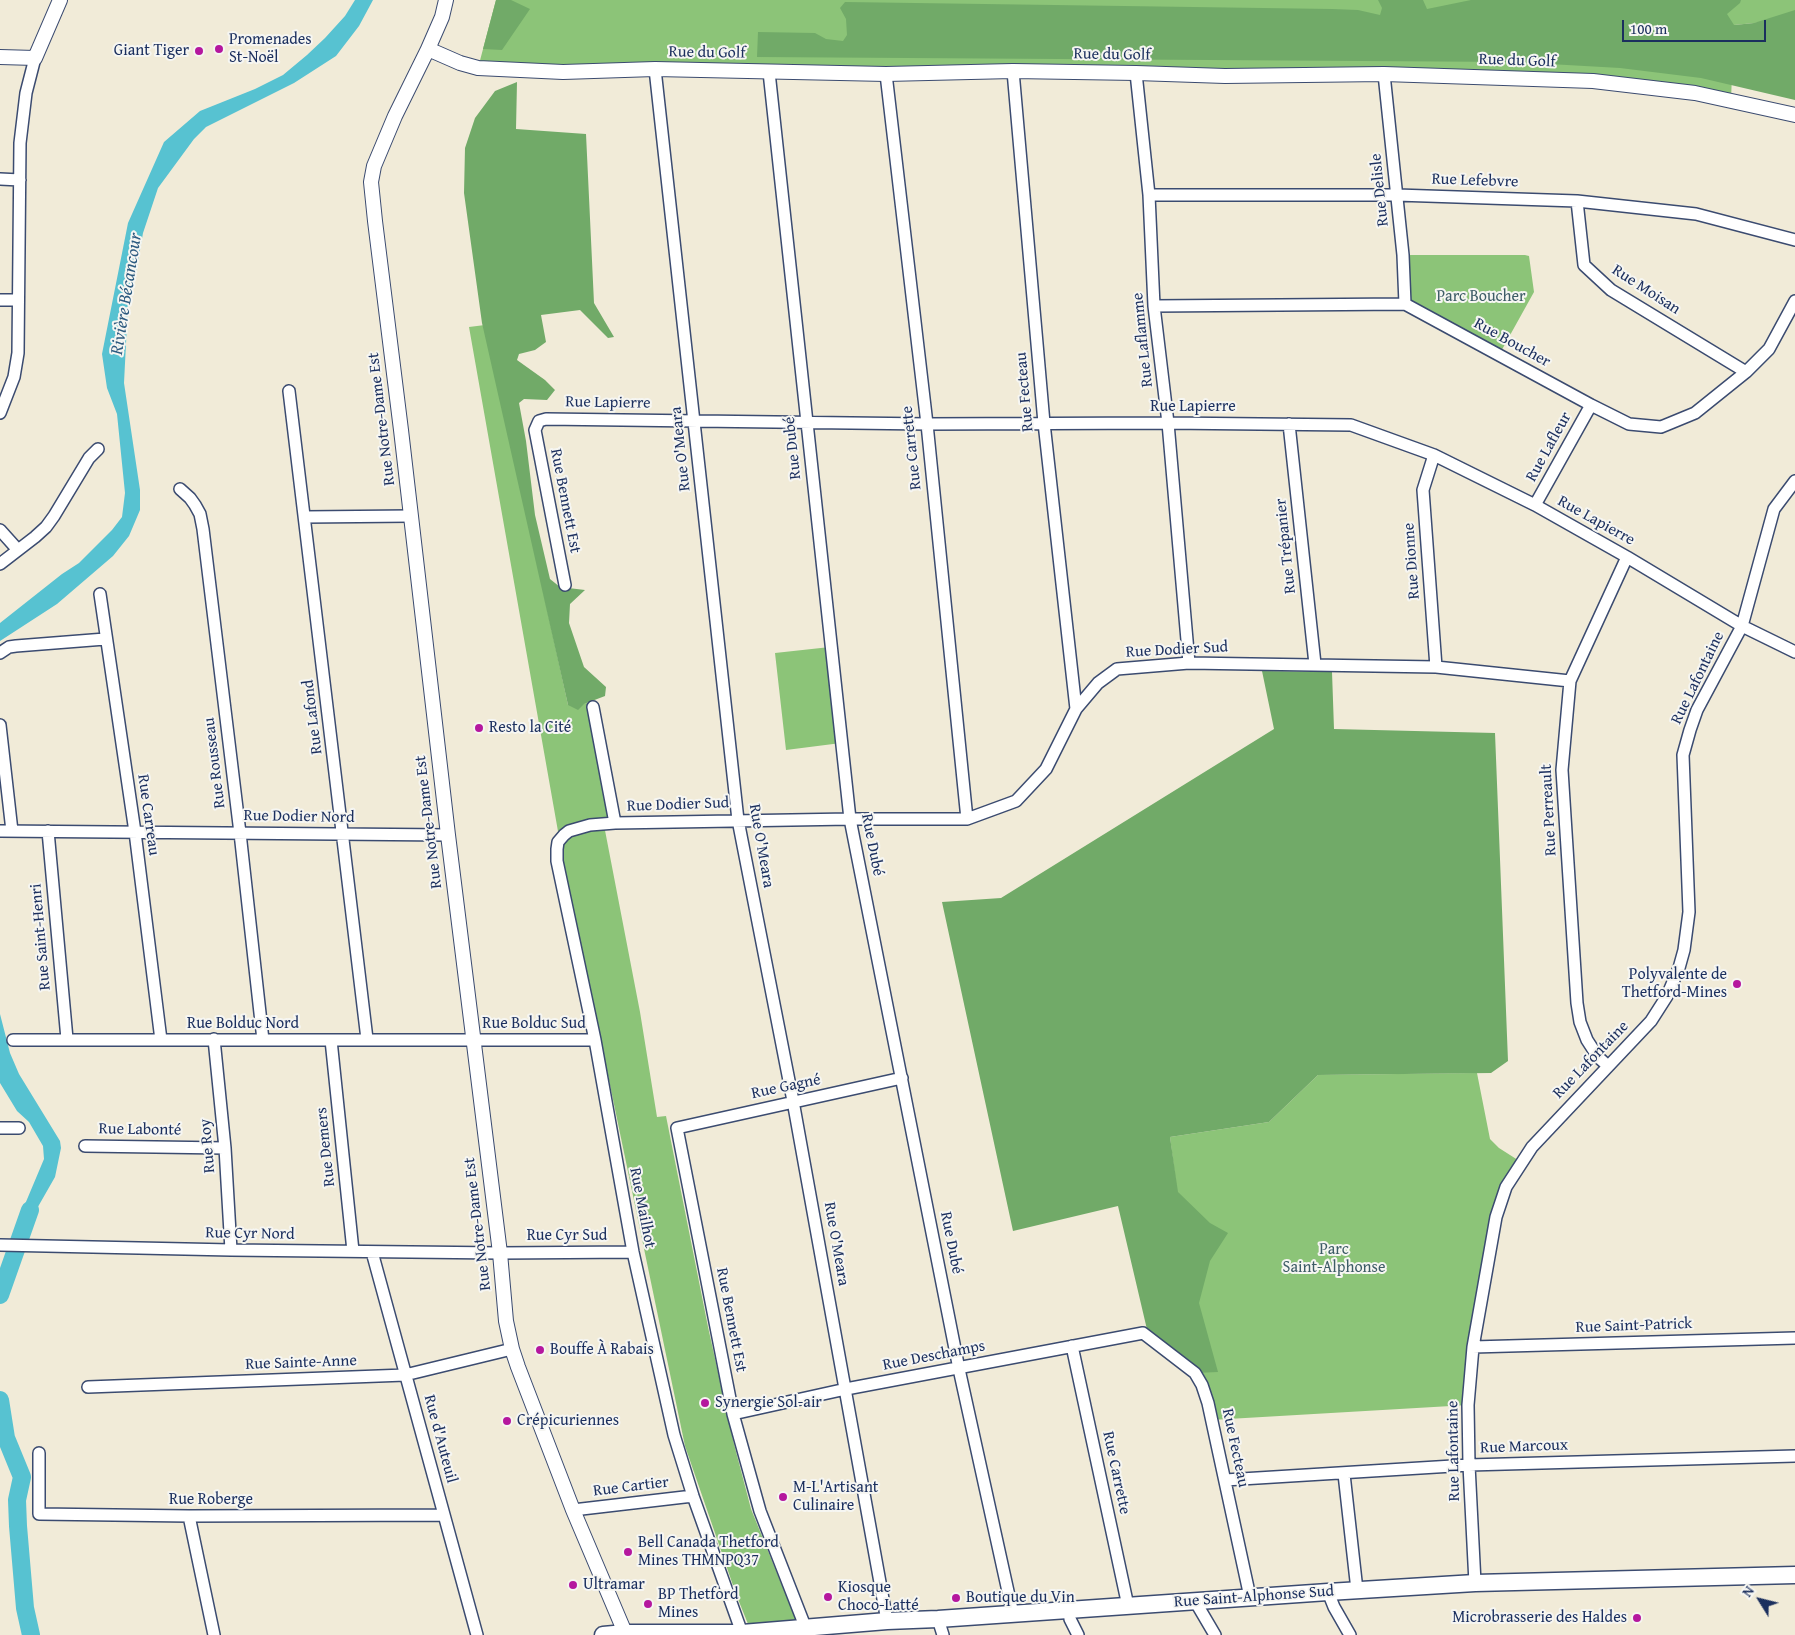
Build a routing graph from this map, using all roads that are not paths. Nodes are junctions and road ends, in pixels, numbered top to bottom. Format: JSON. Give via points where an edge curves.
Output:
{"nodes":[{"id":1,"x":60,"y":0,"type":"edge"},
{"id":2,"x":446,"y":0,"type":"edge"},
{"id":3,"x":428,"y":49,"type":"junction"},
{"id":4,"x":0,"y":57,"type":"edge"},
{"id":5,"x":35,"y":58,"type":"junction"},
{"id":6,"x":655,"y":69,"type":"junction"},
{"id":7,"x":1013,"y":71,"type":"junction"},
{"id":8,"x":769,"y":72,"type":"junction"},
{"id":9,"x":1136,"y":73,"type":"junction"},
{"id":10,"x":886,"y":74,"type":"junction"},
{"id":11,"x":1384,"y":74,"type":"junction"},
{"id":12,"x":1795,"y":115,"type":"edge"},
{"id":13,"x":0,"y":179,"type":"edge"},
{"id":14,"x":20,"y":180,"type":"junction"},
{"id":15,"x":1149,"y":195,"type":"junction"},
{"id":16,"x":1397,"y":195,"type":"junction"},
{"id":17,"x":1577,"y":201,"type":"junction"},
{"id":18,"x":1795,"y":240,"type":"edge"},
{"id":19,"x":0,"y":300,"type":"edge"},
{"id":20,"x":18,"y":300,"type":"junction"},
{"id":21,"x":1795,"y":301,"type":"edge"},
{"id":22,"x":1405,"y":304,"type":"junction"},
{"id":23,"x":1154,"y":306,"type":"junction"},
{"id":24,"x":1746,"y":372,"type":"junction"},
{"id":25,"x":289,"y":392,"type":"dead end"},
{"id":26,"x":1591,"y":405,"type":"junction"},
{"id":27,"x":0,"y":413,"type":"edge"},
{"id":28,"x":694,"y":420,"type":"junction"},
{"id":29,"x":806,"y":423,"type":"junction"},
{"id":30,"x":1044,"y":423,"type":"junction"},
{"id":31,"x":1168,"y":423,"type":"junction"},
{"id":32,"x":536,"y":424,"type":"joint"},
{"id":33,"x":927,"y":424,"type":"junction"},
{"id":34,"x":1290,"y":424,"type":"junction"},
{"id":35,"x":98,"y":449,"type":"dead end"},
{"id":36,"x":1434,"y":455,"type":"junction"},
{"id":37,"x":1795,"y":481,"type":"edge"},
{"id":38,"x":180,"y":489,"type":"dead end"},
{"id":39,"x":1535,"y":505,"type":"junction"},
{"id":40,"x":411,"y":516,"type":"junction"},
{"id":41,"x":305,"y":517,"type":"junction"},
{"id":42,"x":0,"y":530,"type":"edge"},
{"id":43,"x":18,"y":550,"type":"junction"},
{"id":44,"x":1627,"y":556,"type":"junction"},
{"id":45,"x":0,"y":564,"type":"edge"},
{"id":46,"x":565,"y":585,"type":"dead end"},
{"id":47,"x":100,"y":594,"type":"dead end"},
{"id":48,"x":1742,"y":626,"type":"junction"},
{"id":49,"x":105,"y":639,"type":"junction"},
{"id":50,"x":1795,"y":652,"type":"edge"},
{"id":51,"x":0,"y":654,"type":"edge"},
{"id":52,"x":1189,"y":663,"type":"junction"},
{"id":53,"x":1315,"y":664,"type":"junction"},
{"id":54,"x":1436,"y":666,"type":"junction"},
{"id":55,"x":1570,"y":681,"type":"junction"},
{"id":56,"x":593,"y":706,"type":"dead end"},
{"id":57,"x":1076,"y":709,"type":"junction"},
{"id":58,"x":0,"y":725,"type":"edge"},
{"id":59,"x":850,"y":818,"type":"junction"},
{"id":60,"x":967,"y":819,"type":"junction"},
{"id":61,"x":738,"y":820,"type":"junction"},
{"id":62,"x":615,"y":823,"type":"junction"},
{"id":63,"x":0,"y":831,"type":"edge"},
{"id":64,"x":12,"y":831,"type":"junction"},
{"id":65,"x":48,"y":831,"type":"junction"},
{"id":66,"x":135,"y":832,"type":"junction"},
{"id":67,"x":240,"y":833,"type":"junction"},
{"id":68,"x":343,"y":834,"type":"junction"},
{"id":69,"x":448,"y":835,"type":"junction"},
{"id":70,"x":67,"y":1039,"type":"junction"},
{"id":71,"x":367,"y":1039,"type":"junction"},
{"id":72,"x":13,"y":1040,"type":"dead end"},
{"id":73,"x":161,"y":1040,"type":"junction"},
{"id":74,"x":214,"y":1040,"type":"junction"},
{"id":75,"x":263,"y":1040,"type":"junction"},
{"id":76,"x":331,"y":1040,"type":"junction"},
{"id":77,"x":594,"y":1040,"type":"junction"},
{"id":78,"x":473,"y":1041,"type":"junction"},
{"id":79,"x":1608,"y":1066,"type":"junction"},
{"id":80,"x":902,"y":1078,"type":"junction"},
{"id":81,"x":793,"y":1101,"type":"junction"},
{"id":82,"x":0,"y":1128,"type":"edge"},
{"id":83,"x":19,"y":1128,"type":"dead end"},
{"id":84,"x":677,"y":1128,"type":"joint"},
{"id":85,"x":86,"y":1146,"type":"dead end"},
{"id":86,"x":225,"y":1148,"type":"junction"},
{"id":87,"x":2,"y":1245,"type":"edge"},
{"id":88,"x":231,"y":1250,"type":"junction"},
{"id":89,"x":352,"y":1251,"type":"junction"},
{"id":90,"x":372,"y":1252,"type":"junction"},
{"id":91,"x":634,"y":1252,"type":"junction"},
{"id":92,"x":500,"y":1253,"type":"junction"},
{"id":93,"x":1143,"y":1333,"type":"joint"},
{"id":94,"x":1795,"y":1338,"type":"edge"},
{"id":95,"x":1072,"y":1346,"type":"junction"},
{"id":96,"x":1474,"y":1347,"type":"junction"},
{"id":97,"x":512,"y":1349,"type":"junction"},
{"id":98,"x":959,"y":1368,"type":"junction"},
{"id":99,"x":405,"y":1375,"type":"junction"},
{"id":100,"x":88,"y":1387,"type":"dead end"},
{"id":101,"x":846,"y":1390,"type":"junction"},
{"id":102,"x":732,"y":1414,"type":"junction"},
{"id":103,"x":39,"y":1453,"type":"dead end"},
{"id":104,"x":1795,"y":1456,"type":"edge"},
{"id":105,"x":1469,"y":1465,"type":"junction"},
{"id":106,"x":1344,"y":1474,"type":"junction"},
{"id":107,"x":1225,"y":1480,"type":"junction"},
{"id":108,"x":693,"y":1496,"type":"junction"},
{"id":109,"x":573,"y":1510,"type":"junction"},
{"id":110,"x":444,"y":1515,"type":"junction"},
{"id":111,"x":189,"y":1516,"type":"junction"},
{"id":112,"x":1795,"y":1575,"type":"edge"},
{"id":113,"x":1475,"y":1583,"type":"junction"},
{"id":114,"x":1357,"y":1590,"type":"junction"},
{"id":115,"x":1328,"y":1592,"type":"junction"},
{"id":116,"x":1250,"y":1597,"type":"junction"},
{"id":117,"x":1194,"y":1602,"type":"junction"},
{"id":118,"x":1128,"y":1606,"type":"junction"},
{"id":119,"x":1069,"y":1610,"type":"junction"},
{"id":120,"x":1014,"y":1614,"type":"junction"},
{"id":121,"x":938,"y":1619,"type":"junction"},
{"id":122,"x":887,"y":1621,"type":"junction"},
{"id":123,"x":807,"y":1632,"type":"edge"},
{"id":124,"x":742,"y":1633,"type":"junction"},
{"id":125,"x":625,"y":1634,"type":"edge"},
{"id":126,"x":712,"y":1634,"type":"edge"},
{"id":127,"x":214,"y":1635,"type":"edge"},
{"id":128,"x":477,"y":1635,"type":"edge"},
{"id":129,"x":603,"y":1635,"type":"edge"},
{"id":130,"x":943,"y":1635,"type":"edge"},
{"id":131,"x":1078,"y":1635,"type":"edge"},
{"id":132,"x":1215,"y":1635,"type":"edge"},
{"id":133,"x":1350,"y":1635,"type":"edge"}],
"edges":[{"from":1,"to":5,"type":"street"},
{"from":2,"to":3,"type":"street","name":"Rue Notre-Dame Est"},
{"from":3,"to":6,"type":"street","name":"Rue du Golf","via":[[460,63],[490,69],[563,72]]},
{"from":3,"to":40,"type":"street","name":"Rue Notre-Dame Est","via":[[382,145],[371,182]]},
{"from":4,"to":5,"type":"street"},
{"from":5,"to":14,"type":"street","via":[[23,112]]},
{"from":6,"to":8,"type":"street","name":"Rue du Golf"},
{"from":6,"to":28,"type":"street","name":"Rue O'Meara"},
{"from":7,"to":9,"type":"street","name":"Rue du Golf"},
{"from":7,"to":10,"type":"street","name":"Rue du Golf"},
{"from":7,"to":30,"type":"street","name":"Rue Fecteau"},
{"from":8,"to":10,"type":"street","name":"Rue du Golf"},
{"from":8,"to":29,"type":"street","name":"Rue Dubé"},
{"from":9,"to":11,"type":"street","name":"Rue du Golf","via":[[1225,76]]},
{"from":9,"to":15,"type":"street","name":"Rue Laflamme"},
{"from":10,"to":33,"type":"street","name":"Rue Carrette"},
{"from":11,"to":12,"type":"street","name":"Rue du Golf","via":[[1596,81],[1695,93]]},
{"from":11,"to":16,"type":"street","name":"Rue Delisle"},
{"from":13,"to":14,"type":"street"},
{"from":14,"to":20,"type":"street"},
{"from":15,"to":16,"type":"street","name":"Rue Lefebvre"},
{"from":15,"to":23,"type":"street","name":"Rue Laflamme"},
{"from":16,"to":17,"type":"street","name":"Rue Lefebvre"},
{"from":16,"to":22,"type":"street","name":"Rue Delisle","via":[[1404,255]]},
{"from":17,"to":18,"type":"street","name":"Rue Lefebvre","via":[[1696,214]]},
{"from":17,"to":24,"type":"street","name":"Rue Moisan","via":[[1584,265],[1611,290]]},
{"from":19,"to":20,"type":"street"},
{"from":20,"to":27,"type":"street","via":[[18,353],[14,377]]},
{"from":21,"to":24,"type":"street","name":"Rue Boucher","via":[[1769,349]]},
{"from":22,"to":23,"type":"street","name":"Rue Boucher"},
{"from":22,"to":26,"type":"street","name":"Rue Boucher"},
{"from":23,"to":31,"type":"street","name":"Rue Laflamme"},
{"from":24,"to":26,"type":"street","name":"Rue Boucher","via":[[1695,413],[1662,427],[1629,424]]},
{"from":25,"to":41,"type":"street","name":"Rue Lafond"},
{"from":26,"to":39,"type":"street","name":"Rue Lafleur"},
{"from":28,"to":29,"type":"street","name":"Rue Lapierre"},
{"from":28,"to":32,"type":"street","name":"Rue Lapierre","via":[[546,419]]},
{"from":28,"to":61,"type":"street","name":"Rue O'Meara"},
{"from":29,"to":33,"type":"street","name":"Rue Lapierre"},
{"from":29,"to":59,"type":"street","name":"Rue Dubé"},
{"from":30,"to":31,"type":"street","name":"Rue Lapierre"},
{"from":30,"to":33,"type":"street","name":"Rue Lapierre"},
{"from":30,"to":57,"type":"street","name":"Rue Fecteau"},
{"from":31,"to":34,"type":"street","name":"Rue Lapierre"},
{"from":31,"to":52,"type":"street","name":"Rue Laflamme"},
{"from":32,"to":46,"type":"street","name":"Rue Bennett Est","via":[[534,430]]},
{"from":33,"to":60,"type":"street","name":"Rue Carrette"},
{"from":34,"to":36,"type":"street","name":"Rue Lapierre","via":[[1351,425]]},
{"from":34,"to":53,"type":"street","name":"Rue Trépanier"},
{"from":35,"to":43,"type":"street","via":[[46,527]]},
{"from":36,"to":39,"type":"street","name":"Rue Lapierre"},
{"from":36,"to":54,"type":"street","name":"Rue Dionne","via":[[1423,490]]},
{"from":37,"to":48,"type":"street","name":"Rue Lafontaine","via":[[1774,509]]},
{"from":38,"to":67,"type":"street","name":"Rue Rousseau","via":[[195,505],[203,529]]},
{"from":39,"to":44,"type":"street","name":"Rue Lapierre"},
{"from":40,"to":41,"type":"street"},
{"from":40,"to":69,"type":"street","name":"Rue Notre-Dame Est"},
{"from":41,"to":68,"type":"street","name":"Rue Lafond"},
{"from":42,"to":43,"type":"street"},
{"from":43,"to":45,"type":"street"},
{"from":44,"to":48,"type":"street","name":"Rue Lapierre"},
{"from":44,"to":55,"type":"street","name":"Rue Perreault"},
{"from":47,"to":49,"type":"street","name":"Rue Carreau"},
{"from":48,"to":50,"type":"street","name":"Rue Lapierre"},
{"from":48,"to":79,"type":"street","name":"Rue Lafontaine","via":[[1697,710],[1683,756],[1689,912],[1679,968],[1651,1021]]},
{"from":49,"to":51,"type":"street","via":[[9,647]]},
{"from":49,"to":66,"type":"street","name":"Rue Carreau"},
{"from":52,"to":53,"type":"street","name":"Rue Dodier Sud"},
{"from":52,"to":57,"type":"street","name":"Rue Dodier Sud","via":[[1117,669],[1098,683]]},
{"from":53,"to":54,"type":"street","name":"Rue Dodier Sud"},
{"from":54,"to":55,"type":"street","name":"Rue Dodier Sud"},
{"from":55,"to":79,"type":"street","name":"Rue Perreault","via":[[1562,770],[1577,1003],[1587,1040]]},
{"from":56,"to":62,"type":"street"},
{"from":57,"to":60,"type":"street","name":"Rue Dodier Sud","via":[[1046,769],[1016,801]]},
{"from":58,"to":64,"type":"street"},
{"from":59,"to":60,"type":"street","name":"Rue Dodier Sud"},
{"from":59,"to":61,"type":"street","name":"Rue Dodier Sud"},
{"from":59,"to":80,"type":"street","name":"Rue Dubé"},
{"from":61,"to":62,"type":"street","name":"Rue Dodier Sud"},
{"from":61,"to":81,"type":"street","name":"Rue O'Meara"},
{"from":62,"to":77,"type":"street","name":"Rue Mailhot","via":[[569,831],[558,842],[557,849]]},
{"from":63,"to":64,"type":"street","name":"Rue Dodier Nord"},
{"from":64,"to":65,"type":"street","name":"Rue Dodier Nord"},
{"from":65,"to":66,"type":"street","name":"Rue Dodier Nord"},
{"from":65,"to":70,"type":"street","name":"Rue Saint-Henri"},
{"from":66,"to":67,"type":"street","name":"Rue Dodier Nord"},
{"from":66,"to":73,"type":"street","name":"Rue Carreau"},
{"from":67,"to":68,"type":"street","name":"Rue Dodier Nord"},
{"from":67,"to":75,"type":"street","name":"Rue Rousseau"},
{"from":68,"to":69,"type":"street","name":"Rue Dodier Nord"},
{"from":68,"to":71,"type":"street","name":"Rue Lafond"},
{"from":69,"to":78,"type":"street","name":"Rue Notre-Dame Est"},
{"from":70,"to":72,"type":"street","name":"Rue Bolduc Nord"},
{"from":70,"to":73,"type":"street","name":"Rue Bolduc Nord"},
{"from":71,"to":76,"type":"street","name":"Rue Bolduc Nord"},
{"from":71,"to":78,"type":"street","name":"Rue Bolduc Nord"},
{"from":73,"to":74,"type":"street","name":"Rue Bolduc Nord"},
{"from":74,"to":75,"type":"street","name":"Rue Bolduc Nord"},
{"from":74,"to":86,"type":"street","name":"Rue Roy"},
{"from":75,"to":76,"type":"street","name":"Rue Bolduc Nord"},
{"from":76,"to":89,"type":"street","name":"Rue Demers"},
{"from":77,"to":78,"type":"street","name":"Rue Bolduc Sud"},
{"from":77,"to":91,"type":"street","name":"Rue Mailhot"},
{"from":78,"to":92,"type":"street","name":"Rue Notre-Dame Est"},
{"from":79,"to":96,"type":"street","name":"Rue Lafontaine","via":[[1532,1147],[1506,1186],[1496,1218]]},
{"from":80,"to":81,"type":"street","name":"Rue Gagné"},
{"from":80,"to":98,"type":"street","name":"Rue Dubé"},
{"from":81,"to":84,"type":"street","name":"Rue Gagné"},
{"from":81,"to":101,"type":"street","name":"Rue O'Meara"},
{"from":82,"to":83,"type":"street"},
{"from":84,"to":102,"type":"street","name":"Rue Bennett Est"},
{"from":85,"to":86,"type":"street","name":"Rue Labonté"},
{"from":86,"to":88,"type":"street","name":"Rue Roy"},
{"from":87,"to":88,"type":"street","name":"Rue Cyr Nord"},
{"from":88,"to":89,"type":"street","name":"Rue Cyr Nord"},
{"from":89,"to":90,"type":"street","name":"Rue Cyr Nord"},
{"from":90,"to":92,"type":"street","name":"Rue Cyr Nord"},
{"from":90,"to":99,"type":"street","name":"Rue d'Auteuil"},
{"from":91,"to":92,"type":"street","name":"Rue Cyr Sud"},
{"from":91,"to":108,"type":"street","name":"Rue Mailhot","via":[[674,1435]]},
{"from":92,"to":97,"type":"street","name":"Rue Notre-Dame Est"},
{"from":93,"to":95,"type":"street","name":"Rue Deschamps"},
{"from":93,"to":107,"type":"street","name":"Rue Fecteau","via":[[1195,1373],[1202,1385]]},
{"from":94,"to":96,"type":"street","name":"Rue Saint-Patrick"},
{"from":95,"to":98,"type":"street","name":"Rue Deschamps"},
{"from":95,"to":118,"type":"street","name":"Rue Carrette"},
{"from":96,"to":105,"type":"street","name":"Rue Lafontaine","via":[[1468,1405]]},
{"from":97,"to":99,"type":"street","name":"Rue Sainte-Anne"},
{"from":97,"to":109,"type":"street","name":"Rue Notre-Dame Est"},
{"from":98,"to":101,"type":"street","name":"Rue Deschamps"},
{"from":98,"to":120,"type":"street","name":"Rue Dubé"},
{"from":99,"to":100,"type":"street","name":"Rue Sainte-Anne"},
{"from":99,"to":110,"type":"street","name":"Rue d'Auteuil"},
{"from":101,"to":102,"type":"street","name":"Rue Deschamps"},
{"from":101,"to":122,"type":"street","name":"Rue O'Meara"},
{"from":102,"to":123,"type":"street","name":"Rue Bennett Est","via":[[760,1511]]},
{"from":103,"to":111,"type":"street","name":"Rue Roberge","via":[[39,1514]]},
{"from":104,"to":105,"type":"street","name":"Rue Marcoux"},
{"from":105,"to":106,"type":"street","name":"Rue Marcoux"},
{"from":105,"to":113,"type":"street","name":"Rue Lafontaine"},
{"from":106,"to":107,"type":"street","name":"Rue Marcoux"},
{"from":106,"to":114,"type":"street"},
{"from":107,"to":116,"type":"street","name":"Rue Fecteau"},
{"from":108,"to":109,"type":"street","name":"Rue Cartier"},
{"from":108,"to":124,"type":"street","name":"Rue Mailhot"},
{"from":109,"to":125,"type":"street","name":"Rue Notre-Dame Est"},
{"from":110,"to":111,"type":"street","name":"Rue Roberge"},
{"from":110,"to":128,"type":"street","name":"Rue d'Auteuil"},
{"from":111,"to":127,"type":"street"},
{"from":112,"to":113,"type":"main road","name":"Rue Saint-Alphonse Sud"},
{"from":113,"to":114,"type":"main road","name":"Rue Saint-Alphonse Sud"},
{"from":114,"to":115,"type":"main road","name":"Rue Saint-Alphonse Sud"},
{"from":115,"to":116,"type":"main road","name":"Rue Saint-Alphonse Sud"},
{"from":115,"to":133,"type":"street"},
{"from":116,"to":117,"type":"main road","name":"Rue Saint-Alphonse Sud"},
{"from":117,"to":118,"type":"main road","name":"Rue Saint-Alphonse Sud"},
{"from":117,"to":132,"type":"street"},
{"from":118,"to":119,"type":"main road","name":"Rue Saint-Alphonse Sud"},
{"from":119,"to":120,"type":"main road","name":"Rue Saint-Alphonse Sud"},
{"from":119,"to":131,"type":"street"},
{"from":120,"to":121,"type":"main road","name":"Rue Saint-Alphonse Sud"},
{"from":121,"to":122,"type":"main road","name":"Rue Saint-Alphonse Sud"},
{"from":121,"to":130,"type":"street"},
{"from":122,"to":123,"type":"main road","name":"Rue Saint-Alphonse Sud"},
{"from":123,"to":124,"type":"main road","name":"Rue Saint-Alphonse Sud"},
{"from":124,"to":126,"type":"main road","name":"Rue Saint-Alphonse Sud"},
{"from":125,"to":126,"type":"main road","name":"Rue Saint-Alphonse Sud"},
{"from":125,"to":129,"type":"main road","name":"Rue Saint-Alphonse Sud"}]}
